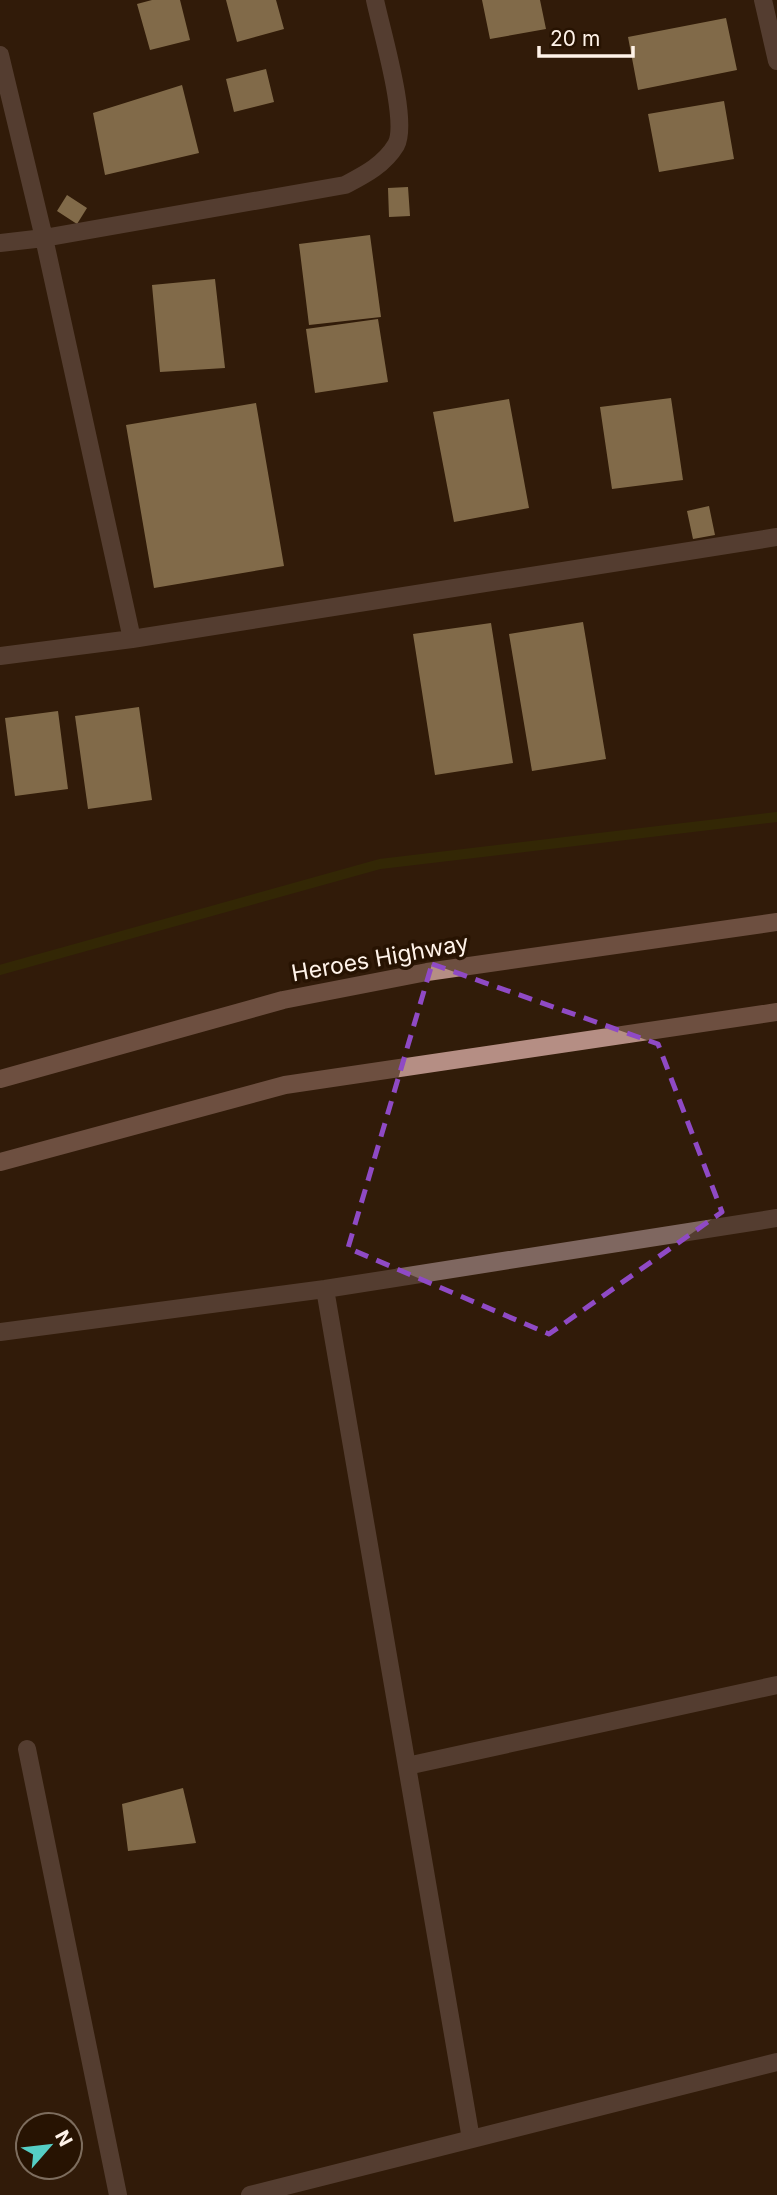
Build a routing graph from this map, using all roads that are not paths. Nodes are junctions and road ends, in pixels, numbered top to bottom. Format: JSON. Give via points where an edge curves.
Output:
{"nodes":[{"id":1,"x":375,"y":0,"type":"edge"},
{"id":2,"x":763,"y":0,"type":"edge"},
{"id":3,"x":0,"y":55,"type":"edge"},
{"id":4,"x":777,"y":61,"type":"edge"},
{"id":5,"x":44,"y":238,"type":"junction"},
{"id":6,"x":0,"y":243,"type":"edge"},
{"id":7,"x":777,"y":537,"type":"edge"},
{"id":8,"x":132,"y":639,"type":"junction"},
{"id":9,"x":0,"y":656,"type":"edge"},
{"id":10,"x":777,"y":922,"type":"edge"},
{"id":11,"x":777,"y":1012,"type":"edge"},
{"id":12,"x":0,"y":1079,"type":"edge"},
{"id":13,"x":0,"y":1162,"type":"edge"},
{"id":14,"x":777,"y":1218,"type":"edge"},
{"id":15,"x":325,"y":1289,"type":"junction"},
{"id":16,"x":0,"y":1332,"type":"edge"},
{"id":17,"x":777,"y":1685,"type":"edge"},
{"id":18,"x":27,"y":1749,"type":"dead end"},
{"id":19,"x":407,"y":1766,"type":"junction"},
{"id":20,"x":777,"y":2062,"type":"edge"},
{"id":21,"x":471,"y":2139,"type":"junction"},
{"id":22,"x":118,"y":2195,"type":"edge"},
{"id":23,"x":250,"y":2195,"type":"edge"}],
"edges":[{"from":1,"to":5,"type":"street","via":[[400,111],[397,144],[375,169],[345,185]]},
{"from":2,"to":4,"type":"street"},
{"from":3,"to":5,"type":"street"},
{"from":5,"to":6,"type":"street"},
{"from":5,"to":8,"type":"street"},
{"from":7,"to":8,"type":"street"},
{"from":8,"to":9,"type":"street"},
{"from":10,"to":12,"type":"main road","name":"Heroes Highway","via":[[428,972],[283,1000]]},
{"from":11,"to":13,"type":"main road","via":[[285,1085]]},
{"from":14,"to":15,"type":"street"},
{"from":15,"to":16,"type":"street"},
{"from":15,"to":19,"type":"street"},
{"from":17,"to":19,"type":"street"},
{"from":18,"to":22,"type":"street"},
{"from":19,"to":21,"type":"street"},
{"from":20,"to":21,"type":"street"},
{"from":21,"to":23,"type":"street"}]}
